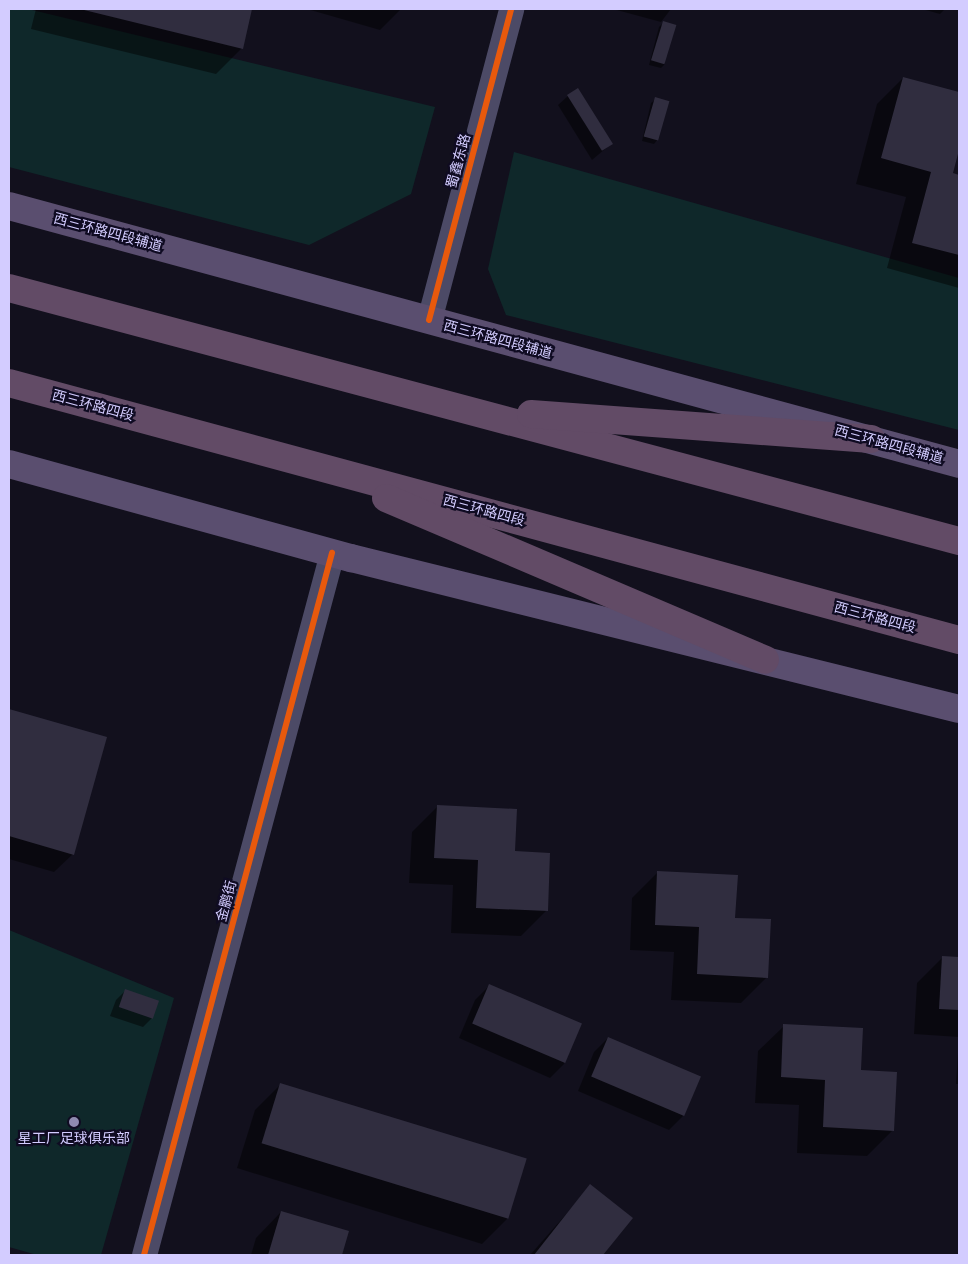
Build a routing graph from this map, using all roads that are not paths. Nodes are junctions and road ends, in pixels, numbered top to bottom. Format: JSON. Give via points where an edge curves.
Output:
{"nodes":[{"id":1,"x":511,"y":9,"type":"edge"},
{"id":2,"x":9,"y":206,"type":"edge"},
{"id":3,"x":9,"y":288,"type":"edge"},
{"id":4,"x":429,"y":320,"type":"junction"},
{"id":5,"x":9,"y":383,"type":"edge"},
{"id":6,"x":465,"y":409,"type":"junction"},
{"id":7,"x":871,"y":439,"type":"junction"},
{"id":8,"x":290,"y":457,"type":"junction"},
{"id":9,"x":9,"y":464,"type":"edge"},
{"id":10,"x":959,"y":464,"type":"edge"},
{"id":11,"x":959,"y":542,"type":"edge"},
{"id":12,"x":332,"y":552,"type":"junction"},
{"id":13,"x":959,"y":640,"type":"edge"},
{"id":14,"x":765,"y":660,"type":"junction"},
{"id":15,"x":959,"y":709,"type":"edge"},
{"id":16,"x":144,"y":1255,"type":"edge"}],
"edges":[{"from":1,"to":4,"type":"street","name":"蜀鑫东路"},
{"from":2,"to":4,"type":"main road","name":"西三环路四段辅道"},
{"from":3,"to":6,"type":"highway"},
{"from":4,"to":7,"type":"main road","name":"西三环路四段辅道"},
{"from":5,"to":8,"type":"highway","name":"西三环路四段"},
{"from":6,"to":7,"type":"highway"},
{"from":6,"to":11,"type":"highway"},
{"from":7,"to":10,"type":"main road","name":"西三环路四段辅道"},
{"from":8,"to":13,"type":"highway","name":"西三环路四段"},
{"from":8,"to":14,"type":"highway"},
{"from":9,"to":12,"type":"main road"},
{"from":12,"to":14,"type":"main road"},
{"from":12,"to":16,"type":"street","name":"金鹏街"},
{"from":14,"to":15,"type":"main road"}]}
